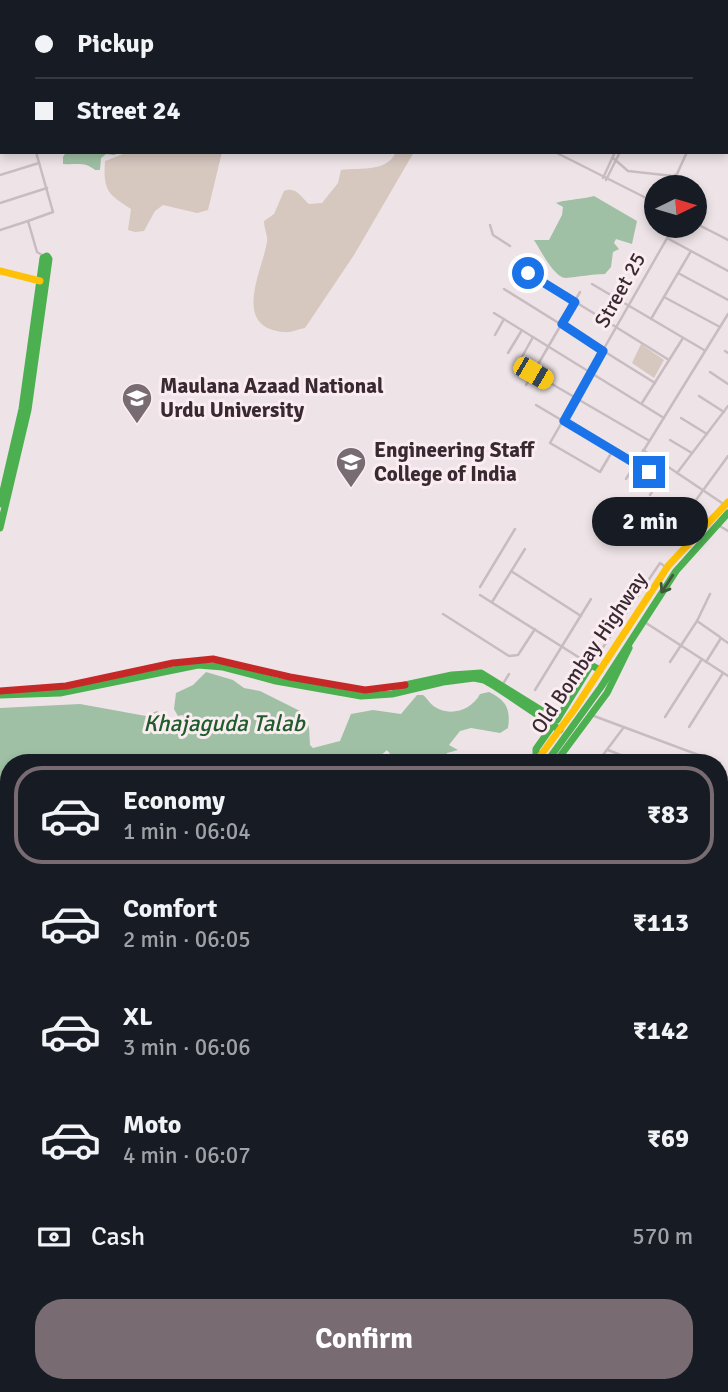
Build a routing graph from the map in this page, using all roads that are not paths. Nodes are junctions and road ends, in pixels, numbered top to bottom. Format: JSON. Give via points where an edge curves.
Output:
{"nodes":[{"id":1,"x":37,"y":154,"type":"edge"},
{"id":2,"x":559,"y":154,"type":"edge"},
{"id":3,"x":617,"y":154,"type":"edge"},
{"id":4,"x":686,"y":154,"type":"edge"},
{"id":5,"x":614,"y":159,"type":"junction"},
{"id":6,"x":39,"y":163,"type":"junction"},
{"id":7,"x":0,"y":174,"type":"edge"},
{"id":8,"x":604,"y":179,"type":"junction"},
{"id":9,"x":47,"y":188,"type":"junction"},
{"id":10,"x":644,"y":198,"type":"edge"},
{"id":11,"x":0,"y":203,"type":"edge"},
{"id":12,"x":28,"y":221,"type":"junction"},
{"id":13,"x":491,"y":225,"type":"dead end"},
{"id":14,"x":707,"y":229,"type":"edge"},
{"id":15,"x":0,"y":230,"type":"edge"},
{"id":16,"x":667,"y":238,"type":"joint"},
{"id":17,"x":728,"y":240,"type":"edge"},
{"id":18,"x":510,"y":246,"type":"dead end"},
{"id":19,"x":691,"y":251,"type":"junction"},
{"id":20,"x":46,"y":257,"type":"joint"},
{"id":21,"x":516,"y":265,"type":"dead end"},
{"id":22,"x":0,"y":271,"type":"edge"},
{"id":23,"x":728,"y":271,"type":"edge"},
{"id":24,"x":678,"y":273,"type":"junction"},
{"id":25,"x":42,"y":281,"type":"junction"},
{"id":26,"x":592,"y":284,"type":"dead end"},
{"id":27,"x":504,"y":289,"type":"dead end"},
{"id":28,"x":580,"y":292,"type":"dead end"},
{"id":29,"x":664,"y":297,"type":"junction"},
{"id":30,"x":728,"y":300,"type":"edge"},
{"id":31,"x":575,"y":302,"type":"junction"},
{"id":32,"x":629,"y":305,"type":"junction"},
{"id":33,"x":494,"y":313,"type":"dead end"},
{"id":34,"x":728,"y":314,"type":"edge"},
{"id":35,"x":504,"y":319,"type":"junction"},
{"id":36,"x":651,"y":319,"type":"junction"},
{"id":37,"x":726,"y":321,"type":"edge"},
{"id":38,"x":562,"y":324,"type":"junction"},
{"id":39,"x":617,"y":327,"type":"junction"},
{"id":40,"x":720,"y":327,"type":"junction"},
{"id":41,"x":522,"y":330,"type":"junction"},
{"id":42,"x":495,"y":335,"type":"dead end"},
{"id":43,"x":533,"y":337,"type":"junction"},
{"id":44,"x":683,"y":338,"type":"junction"},
{"id":45,"x":548,"y":346,"type":"junction"},
{"id":46,"x":603,"y":351,"type":"junction"},
{"id":47,"x":705,"y":351,"type":"junction"},
{"id":48,"x":508,"y":354,"type":"dead end"},
{"id":49,"x":669,"y":360,"type":"junction"},
{"id":50,"x":518,"y":364,"type":"dead end"},
{"id":51,"x":710,"y":372,"type":"dead end"},
{"id":52,"x":533,"y":373,"type":"junction"},
{"id":53,"x":591,"y":373,"type":"junction"},
{"id":54,"x":655,"y":383,"type":"junction"},
{"id":55,"x":728,"y":383,"type":"edge"},
{"id":56,"x":526,"y":384,"type":"dead end"},
{"id":57,"x":699,"y":396,"type":"dead end"},
{"id":58,"x":577,"y":398,"type":"junction"},
{"id":59,"x":641,"y":404,"type":"junction"},
{"id":60,"x":536,"y":405,"type":"dead end"},
{"id":61,"x":728,"y":406,"type":"edge"},
{"id":62,"x":724,"y":412,"type":"junction"},
{"id":63,"x":664,"y":418,"type":"junction"},
{"id":64,"x":681,"y":418,"type":"dead end"},
{"id":65,"x":564,"y":421,"type":"junction"},
{"id":66,"x":706,"y":435,"type":"junction"},
{"id":67,"x":670,"y":440,"type":"dead end"},
{"id":68,"x":649,"y":441,"type":"junction"},
{"id":69,"x":612,"y":450,"type":"junction"},
{"id":70,"x":643,"y":450,"type":"junction"},
{"id":71,"x":692,"y":453,"type":"junction"},
{"id":72,"x":728,"y":456,"type":"edge"},
{"id":73,"x":635,"y":463,"type":"junction"},
{"id":74,"x":668,"y":467,"type":"junction"},
{"id":75,"x":649,"y":472,"type":"dead end"},
{"id":76,"x":677,"y":473,"type":"junction"},
{"id":77,"x":626,"y":479,"type":"dead end"},
{"id":78,"x":704,"y":490,"type":"junction"},
{"id":79,"x":650,"y":495,"type":"dead end"},
{"id":80,"x":727,"y":503,"type":"edge"},
{"id":81,"x":0,"y":504,"type":"edge"},
{"id":82,"x":728,"y":513,"type":"edge"},
{"id":83,"x":699,"y":519,"type":"dead end"},
{"id":84,"x":681,"y":522,"type":"dead end"},
{"id":85,"x":718,"y":524,"type":"junction"},
{"id":86,"x":0,"y":528,"type":"edge"},
{"id":87,"x":515,"y":529,"type":"dead end"},
{"id":88,"x":728,"y":531,"type":"edge"},
{"id":89,"x":695,"y":537,"type":"junction"},
{"id":90,"x":525,"y":549,"type":"dead end"},
{"id":91,"x":667,"y":568,"type":"junction"},
{"id":92,"x":511,"y":571,"type":"junction"},
{"id":93,"x":480,"y":587,"type":"dead end"},
{"id":94,"x":710,"y":594,"type":"dead end"},
{"id":95,"x":480,"y":595,"type":"dead end"},
{"id":96,"x":591,"y":599,"type":"dead end"},
{"id":97,"x":492,"y":602,"type":"junction"},
{"id":98,"x":443,"y":614,"type":"dead end"},
{"id":99,"x":581,"y":616,"type":"junction"},
{"id":100,"x":643,"y":621,"type":"junction"},
{"id":101,"x":697,"y":621,"type":"junction"},
{"id":102,"x":618,"y":625,"type":"junction"},
{"id":103,"x":535,"y":629,"type":"junction"},
{"id":104,"x":628,"y":630,"type":"junction"},
{"id":105,"x":632,"y":638,"type":"junction"},
{"id":106,"x":721,"y":638,"type":"junction"},
{"id":107,"x":728,"y":643,"type":"edge"},
{"id":108,"x":681,"y":645,"type":"junction"},
{"id":109,"x":562,"y":646,"type":"junction"},
{"id":110,"x":702,"y":659,"type":"junction"},
{"id":111,"x":670,"y":662,"type":"dead end"},
{"id":112,"x":706,"y":662,"type":"junction"},
{"id":113,"x":591,"y":665,"type":"junction"},
{"id":114,"x":600,"y":670,"type":"junction"},
{"id":115,"x":723,"y":673,"type":"junction"},
{"id":116,"x":509,"y":674,"type":"dead end"},
{"id":117,"x":728,"y":676,"type":"edge"},
{"id":118,"x":503,"y":684,"type":"junction"},
{"id":119,"x":535,"y":690,"type":"dead end"},
{"id":120,"x":0,"y":693,"type":"edge"},
{"id":121,"x":590,"y":715,"type":"junction"},
{"id":122,"x":665,"y":717,"type":"dead end"},
{"id":123,"x":624,"y":727,"type":"junction"},
{"id":124,"x":689,"y":727,"type":"dead end"},
{"id":125,"x":556,"y":728,"type":"junction"},
{"id":126,"x":607,"y":750,"type":"junction"},
{"id":127,"x":541,"y":754,"type":"edge"},
{"id":128,"x":553,"y":754,"type":"edge"},
{"id":129,"x":562,"y":754,"type":"edge"},
{"id":130,"x":604,"y":754,"type":"edge"},
{"id":131,"x":617,"y":754,"type":"edge"},
{"id":132,"x":696,"y":754,"type":"edge"}],
"edges":[{"from":1,"to":6,"type":"street"},
{"from":2,"to":8,"type":"street"},
{"from":3,"to":5,"type":"street"},
{"from":4,"to":5,"type":"street","via":[[673,176],[628,171]]},
{"from":5,"to":8,"type":"street"},
{"from":6,"to":7,"type":"street"},
{"from":6,"to":9,"type":"street"},
{"from":8,"to":10,"type":"street"},
{"from":9,"to":11,"type":"street"},
{"from":9,"to":12,"type":"street","via":[[53,212]]},
{"from":12,"to":15,"type":"street"},
{"from":12,"to":20,"type":"street","via":[[37,251]]},
{"from":13,"to":18,"type":"street","via":[[494,235]]},
{"from":14,"to":17,"type":"street"},
{"from":16,"to":19,"type":"street"},
{"from":16,"to":32,"type":"street","name":"Street 25"},
{"from":19,"to":23,"type":"street"},
{"from":19,"to":24,"type":"street"},
{"from":20,"to":25,"type":"street"},
{"from":21,"to":31,"type":"street"},
{"from":22,"to":25,"type":"street"},
{"from":24,"to":29,"type":"street"},
{"from":24,"to":30,"type":"street"},
{"from":25,"to":81,"type":"street","via":[[22,410]]},
{"from":25,"to":86,"type":"street","via":[[28,410]]},
{"from":26,"to":32,"type":"street"},
{"from":27,"to":38,"type":"street"},
{"from":28,"to":31,"type":"street"},
{"from":29,"to":36,"type":"street"},
{"from":29,"to":40,"type":"street"},
{"from":31,"to":38,"type":"street"},
{"from":31,"to":39,"type":"street"},
{"from":32,"to":36,"type":"street"},
{"from":32,"to":39,"type":"street","name":"Street 25"},
{"from":33,"to":35,"type":"street"},
{"from":34,"to":37,"type":"street"},
{"from":35,"to":41,"type":"street"},
{"from":35,"to":42,"type":"street"},
{"from":36,"to":44,"type":"street"},
{"from":37,"to":40,"type":"street"},
{"from":38,"to":45,"type":"street"},
{"from":38,"to":46,"type":"street"},
{"from":39,"to":46,"type":"street","name":"Street 25"},
{"from":39,"to":49,"type":"street"},
{"from":40,"to":47,"type":"street"},
{"from":41,"to":43,"type":"street"},
{"from":41,"to":48,"type":"street"},
{"from":43,"to":45,"type":"street"},
{"from":43,"to":50,"type":"street"},
{"from":44,"to":47,"type":"street"},
{"from":44,"to":49,"type":"street"},
{"from":45,"to":52,"type":"street"},
{"from":45,"to":53,"type":"street"},
{"from":46,"to":53,"type":"street","name":"Street 25"},
{"from":46,"to":54,"type":"street"},
{"from":47,"to":63,"type":"street"},
{"from":49,"to":54,"type":"street"},
{"from":51,"to":55,"type":"street"},
{"from":52,"to":56,"type":"street"},
{"from":52,"to":58,"type":"street"},
{"from":53,"to":58,"type":"street","name":"Street 25"},
{"from":53,"to":59,"type":"street"},
{"from":54,"to":59,"type":"street"},
{"from":57,"to":62,"type":"street"},
{"from":58,"to":65,"type":"street","name":"Street 25"},
{"from":58,"to":68,"type":"street"},
{"from":59,"to":63,"type":"street"},
{"from":60,"to":65,"type":"street"},
{"from":61,"to":62,"type":"street"},
{"from":62,"to":66,"type":"street"},
{"from":63,"to":68,"type":"street"},
{"from":64,"to":66,"type":"street"},
{"from":65,"to":69,"type":"street"},
{"from":65,"to":69,"type":"street","name":"Street 25","via":[[551,443],[600,472]]},
{"from":66,"to":71,"type":"street"},
{"from":67,"to":71,"type":"street"},
{"from":68,"to":70,"type":"street"},
{"from":69,"to":73,"type":"street"},
{"from":70,"to":73,"type":"street"},
{"from":70,"to":74,"type":"street"},
{"from":71,"to":76,"type":"street"},
{"from":72,"to":78,"type":"street"},
{"from":73,"to":75,"type":"street"},
{"from":73,"to":77,"type":"street"},
{"from":74,"to":76,"type":"street"},
{"from":74,"to":79,"type":"street"},
{"from":76,"to":78,"type":"street"},
{"from":78,"to":80,"type":"street"},
{"from":78,"to":84,"type":"street"},
{"from":80,"to":89,"type":"street","name":"Old Bombay Highway"},
{"from":82,"to":85,"type":"street"},
{"from":83,"to":89,"type":"street","via":[[689,530]]},
{"from":85,"to":88,"type":"street"},
{"from":85,"to":100,"type":"street","one_way":true,"via":[[676,571]]},
{"from":87,"to":93,"type":"street"},
{"from":89,"to":91,"type":"street","name":"Old Bombay Highway"},
{"from":90,"to":92,"type":"street"},
{"from":91,"to":102,"type":"street","via":[[660,563]]},
{"from":91,"to":104,"type":"street","name":"Old Bombay Highway"},
{"from":92,"to":97,"type":"street"},
{"from":92,"to":99,"type":"street"},
{"from":94,"to":101,"type":"street"},
{"from":95,"to":97,"type":"street"},
{"from":96,"to":99,"type":"street"},
{"from":97,"to":103,"type":"street"},
{"from":98,"to":103,"type":"street","via":[[509,656],[518,655]]},
{"from":99,"to":109,"type":"street"},
{"from":100,"to":105,"type":"street"},
{"from":100,"to":108,"type":"street"},
{"from":101,"to":106,"type":"street"},
{"from":101,"to":108,"type":"street"},
{"from":102,"to":104,"type":"street"},
{"from":102,"to":113,"type":"street"},
{"from":103,"to":109,"type":"street"},
{"from":104,"to":114,"type":"street","name":"Old Bombay Highway"},
{"from":105,"to":121,"type":"street","via":[[622,665]]},
{"from":105,"to":128,"type":"street"},
{"from":106,"to":107,"type":"street"},
{"from":106,"to":112,"type":"street"},
{"from":108,"to":110,"type":"street"},
{"from":108,"to":111,"type":"street"},
{"from":109,"to":113,"type":"street"},
{"from":109,"to":119,"type":"street"},
{"from":110,"to":112,"type":"street"},
{"from":110,"to":122,"type":"street"},
{"from":112,"to":115,"type":"street"},
{"from":113,"to":114,"type":"street"},
{"from":113,"to":118,"type":"street","via":[[557,720]]},
{"from":114,"to":125,"type":"street","name":"Old Bombay Highway"},
{"from":115,"to":117,"type":"street"},
{"from":115,"to":124,"type":"street"},
{"from":116,"to":118,"type":"street"},
{"from":118,"to":120,"type":"street","via":[[481,673],[365,690],[213,659]]},
{"from":120,"to":125,"type":"street","via":[[60,692],[198,665],[361,696],[474,678],[496,687]]},
{"from":121,"to":123,"type":"street"},
{"from":121,"to":129,"type":"street"},
{"from":123,"to":126,"type":"street"},
{"from":123,"to":132,"type":"street"},
{"from":125,"to":127,"type":"street","name":"Old Bombay Highway"},
{"from":126,"to":130,"type":"street"},
{"from":126,"to":131,"type":"street"}]}
